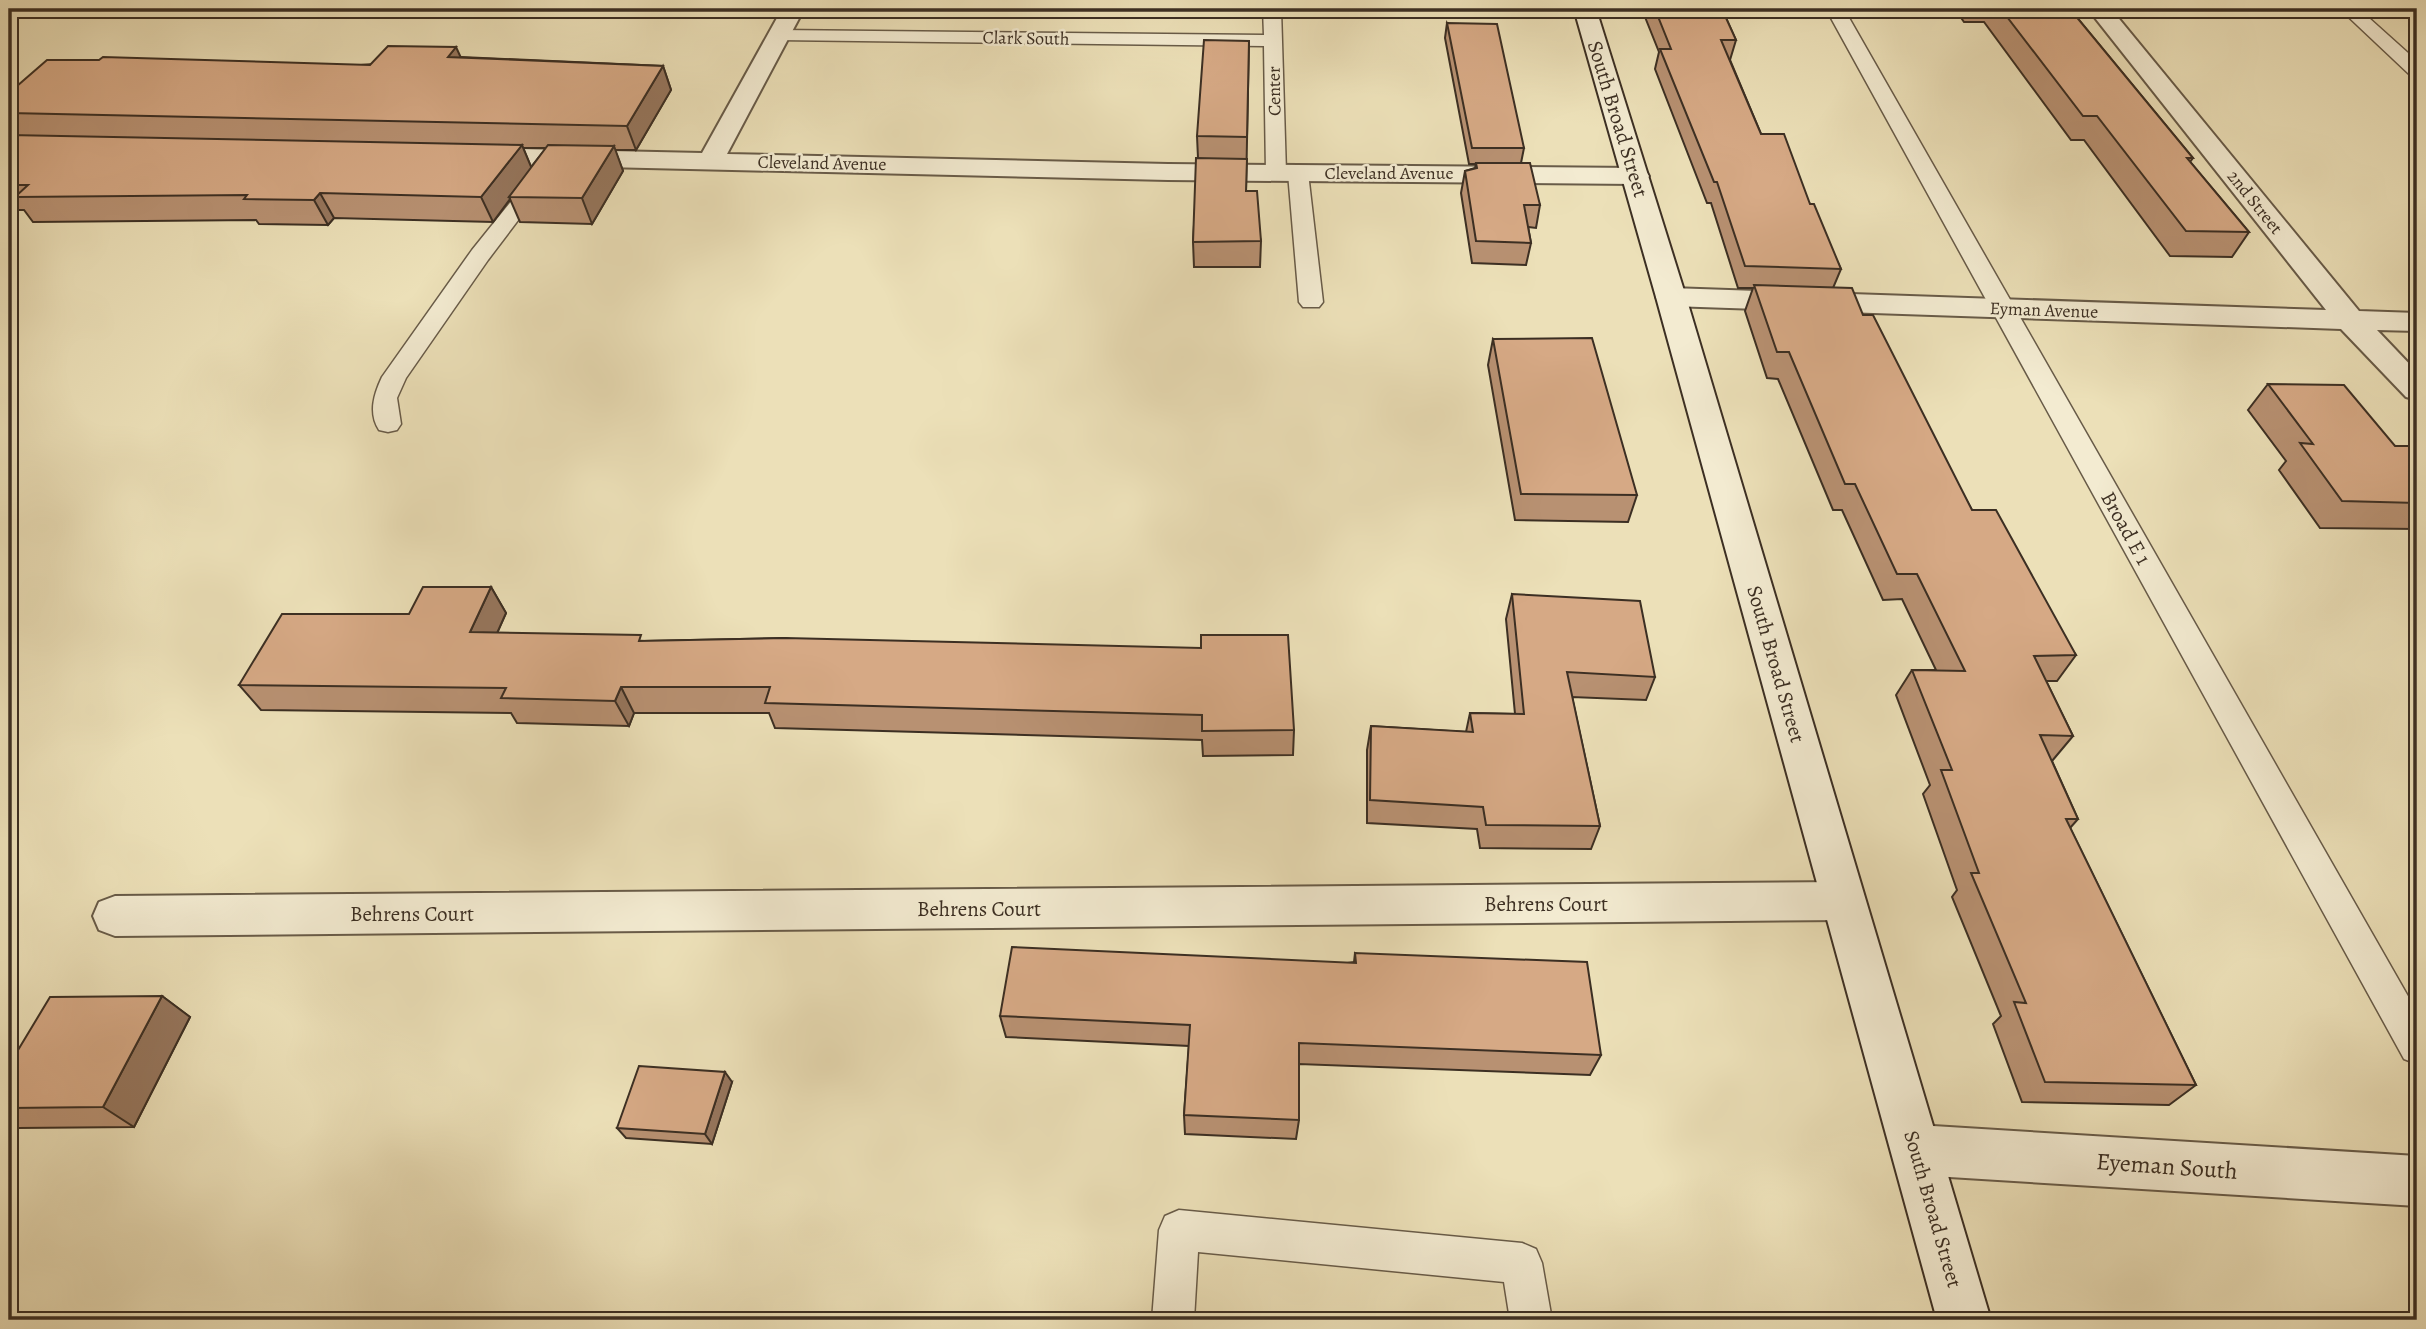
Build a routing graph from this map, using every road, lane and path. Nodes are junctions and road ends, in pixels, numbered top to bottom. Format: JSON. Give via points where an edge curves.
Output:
{"nodes":[{"id":1,"x":793,"y":9,"type":"edge"},
{"id":2,"x":1272,"y":9,"type":"edge"},
{"id":3,"x":1585,"y":9,"type":"edge"},
{"id":4,"x":1835,"y":9,"type":"edge"},
{"id":5,"x":2099,"y":9,"type":"edge"},
{"id":6,"x":2349,"y":9,"type":"edge"},
{"id":7,"x":778,"y":36,"type":"junction"},
{"id":8,"x":1273,"y":41,"type":"junction"},
{"id":9,"x":2417,"y":71,"type":"edge"},
{"id":10,"x":456,"y":156,"type":"edge"},
{"id":11,"x":554,"y":158,"type":"junction"},
{"id":12,"x":711,"y":160,"type":"junction"},
{"id":13,"x":1287,"y":173,"type":"junction"},
{"id":14,"x":1636,"y":176,"type":"junction"},
{"id":15,"x":1671,"y":297,"type":"junction"},
{"id":16,"x":1311,"y":302,"type":"dead end"},
{"id":17,"x":2003,"y":308,"type":"junction"},
{"id":18,"x":2350,"y":320,"type":"junction"},
{"id":19,"x":2417,"y":322,"type":"edge"},
{"id":20,"x":2417,"y":390,"type":"edge"},
{"id":21,"x":388,"y":424,"type":"dead end"},
{"id":22,"x":1843,"y":901,"type":"junction"},
{"id":23,"x":115,"y":916,"type":"dead end"},
{"id":24,"x":2417,"y":1047,"type":"edge"},
{"id":25,"x":1917,"y":1150,"type":"junction"},
{"id":26,"x":2417,"y":1181,"type":"edge"},
{"id":27,"x":1173,"y":1320,"type":"edge"},
{"id":28,"x":1531,"y":1320,"type":"edge"},
{"id":29,"x":1964,"y":1320,"type":"edge"}],
"edges":[{"from":1,"to":7,"type":"street"},
{"from":2,"to":8,"type":"lane","name":"Center"},
{"from":3,"to":14,"type":"street","name":"South Broad Street"},
{"from":4,"to":17,"type":"lane","name":"Broad E 1"},
{"from":5,"to":18,"type":"street","name":"2nd Street"},
{"from":6,"to":9,"type":"lane"},
{"from":7,"to":8,"type":"lane","name":"Clark South"},
{"from":7,"to":12,"type":"street"},
{"from":8,"to":13,"type":"lane","name":"Center"},
{"from":10,"to":11,"type":"street","name":"Cleveland Avenue"},
{"from":11,"to":12,"type":"street","name":"Cleveland Avenue"},
{"from":11,"to":21,"type":"lane","via":[[400,366],[385,398]]},
{"from":12,"to":13,"type":"street","name":"Cleveland Avenue"},
{"from":13,"to":14,"type":"street","name":"Cleveland Avenue"},
{"from":13,"to":16,"type":"lane","name":"Center"},
{"from":14,"to":15,"type":"street","name":"South Broad Street"},
{"from":15,"to":17,"type":"street","name":"Eyman Avenue"},
{"from":15,"to":22,"type":"street","name":"South Broad Street"},
{"from":17,"to":18,"type":"street","name":"Eyman Avenue"},
{"from":17,"to":24,"type":"lane","name":"Broad E 1"},
{"from":18,"to":19,"type":"street","name":"Eyman Avenue"},
{"from":18,"to":20,"type":"street","name":"2nd Street"},
{"from":22,"to":23,"type":"street","name":"Behrens Court"},
{"from":22,"to":25,"type":"street","name":"South Broad Street"},
{"from":25,"to":26,"type":"street","name":"Eyeman South"},
{"from":25,"to":29,"type":"street","name":"South Broad Street"},
{"from":27,"to":28,"type":"lane","via":[[1179,1230],[1522,1263]]}]}
